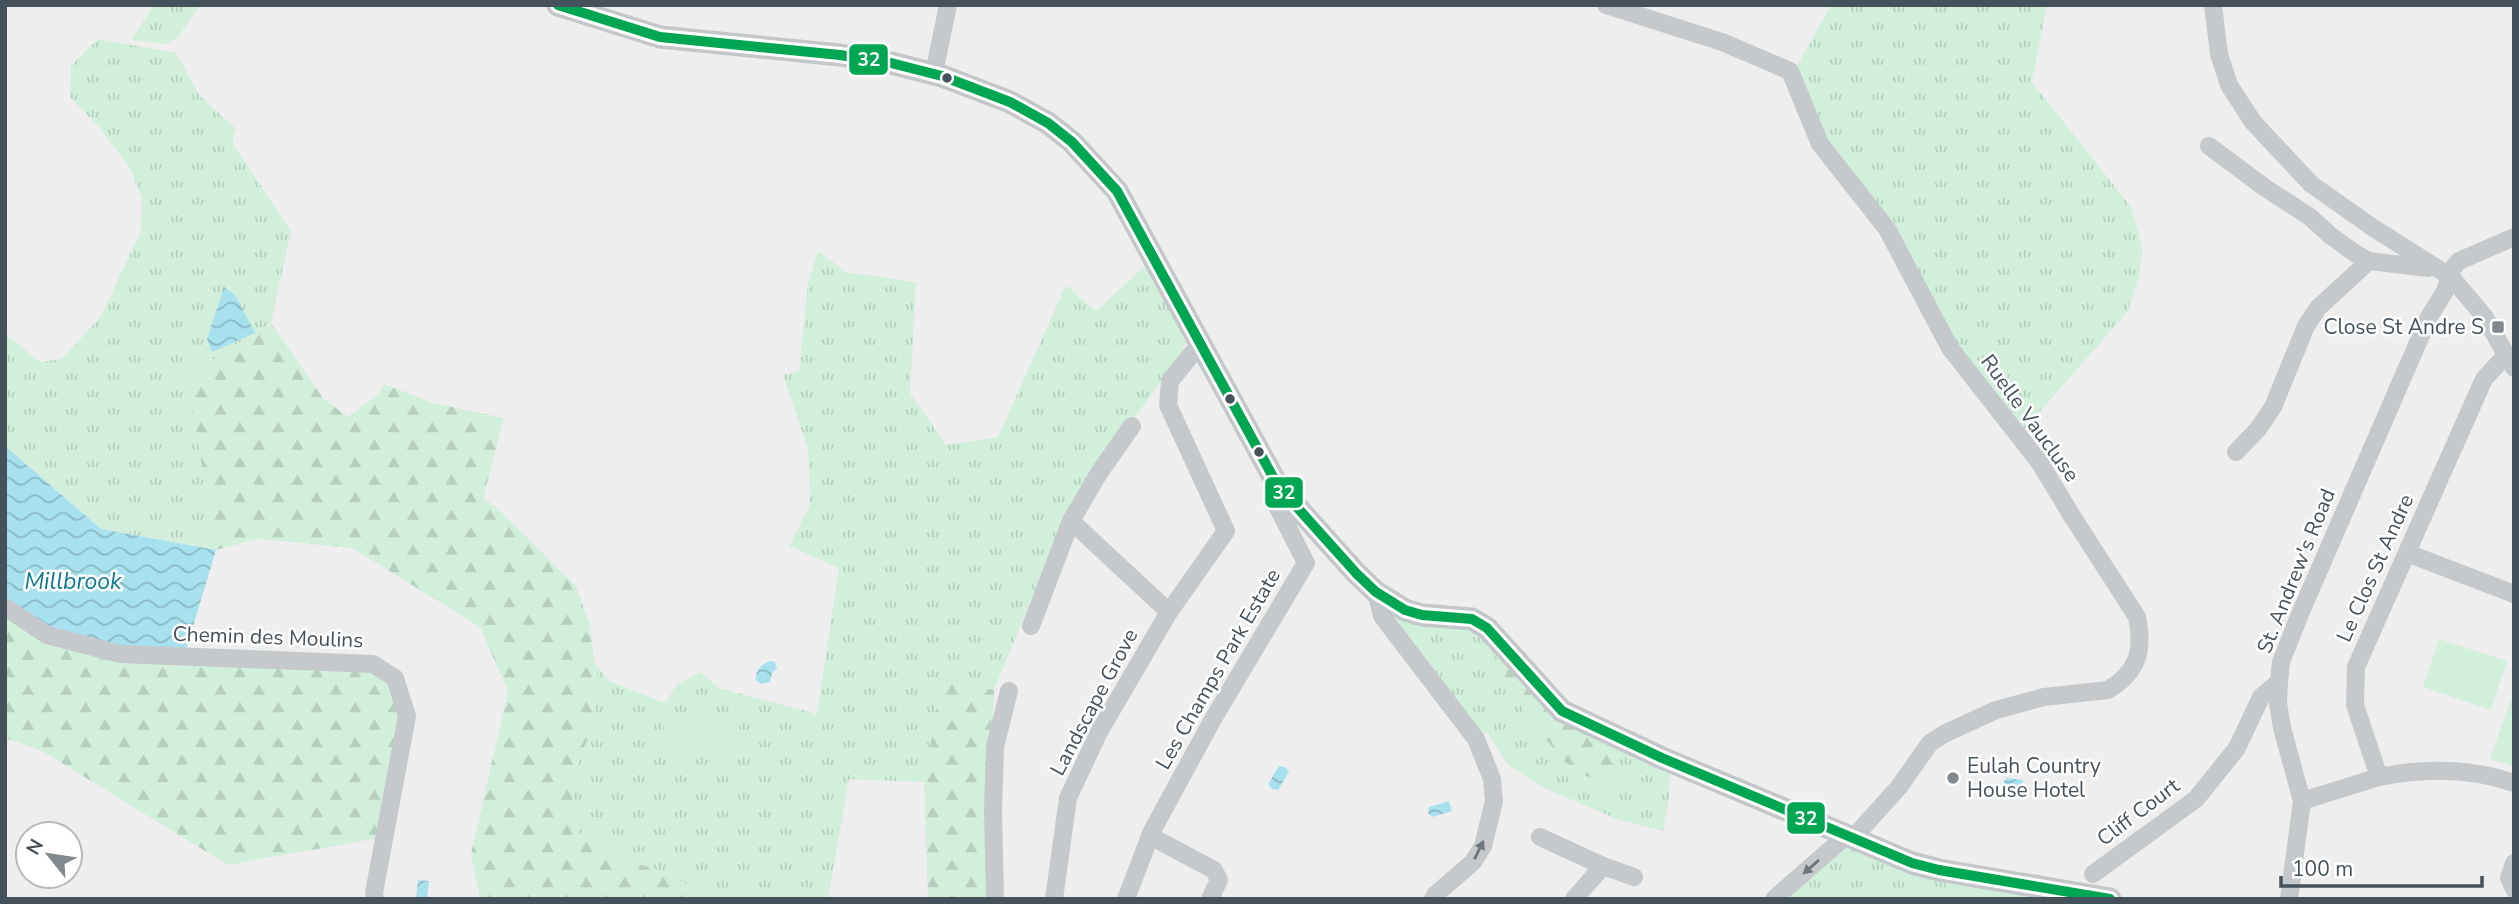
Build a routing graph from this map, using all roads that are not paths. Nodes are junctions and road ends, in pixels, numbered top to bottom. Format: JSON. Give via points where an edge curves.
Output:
{"nodes":[{"id":1,"x":558,"y":5,"type":"edge"},
{"id":2,"x":948,"y":5,"type":"edge"},
{"id":3,"x":1606,"y":5,"type":"edge"},
{"id":4,"x":2213,"y":5,"type":"edge"},
{"id":5,"x":934,"y":73,"type":"junction"},
{"id":6,"x":2208,"y":146,"type":"dead end"},
{"id":7,"x":2514,"y":237,"type":"edge"},
{"id":8,"x":2369,"y":261,"type":"junction"},
{"id":9,"x":2433,"y":265,"type":"junction"},
{"id":10,"x":2451,"y":277,"type":"junction"},
{"id":11,"x":1199,"y":344,"type":"junction"},
{"id":12,"x":2510,"y":361,"type":"edge"},
{"id":13,"x":1132,"y":426,"type":"dead end"},
{"id":14,"x":2236,"y":452,"type":"dead end"},
{"id":15,"x":1279,"y":486,"type":"junction"},
{"id":16,"x":1071,"y":521,"type":"junction"},
{"id":17,"x":2407,"y":553,"type":"junction"},
{"id":18,"x":1376,"y":592,"type":"junction"},
{"id":19,"x":2514,"y":594,"type":"edge"},
{"id":20,"x":5,"y":607,"type":"edge"},
{"id":21,"x":1169,"y":612,"type":"junction"},
{"id":22,"x":1031,"y":626,"type":"dead end"},
{"id":23,"x":2279,"y":682,"type":"junction"},
{"id":24,"x":1009,"y":691,"type":"dead end"},
{"id":25,"x":2379,"y":776,"type":"junction"},
{"id":26,"x":2514,"y":783,"type":"edge"},
{"id":27,"x":2302,"y":802,"type":"junction"},
{"id":28,"x":1150,"y":836,"type":"junction"},
{"id":29,"x":1540,"y":837,"type":"dead end"},
{"id":30,"x":1850,"y":837,"type":"junction"},
{"id":31,"x":2514,"y":863,"type":"edge"},
{"id":32,"x":1603,"y":866,"type":"junction"},
{"id":33,"x":2094,"y":874,"type":"dead end"},
{"id":34,"x":1634,"y":877,"type":"dead end"},
{"id":35,"x":2514,"y":889,"type":"edge"},
{"id":36,"x":375,"y":899,"type":"edge"},
{"id":37,"x":995,"y":899,"type":"edge"},
{"id":38,"x":1054,"y":899,"type":"edge"},
{"id":39,"x":1126,"y":899,"type":"edge"},
{"id":40,"x":1210,"y":899,"type":"edge"},
{"id":41,"x":1433,"y":899,"type":"edge"},
{"id":42,"x":1574,"y":899,"type":"edge"},
{"id":43,"x":1774,"y":899,"type":"edge"},
{"id":44,"x":2109,"y":899,"type":"edge"},
{"id":45,"x":2289,"y":899,"type":"edge"}],
"edges":[{"from":1,"to":5,"type":"main road","via":[[660,37],[840,55]]},
{"from":2,"to":5,"type":"street"},
{"from":3,"to":30,"type":"street","name":"Ruelle Vaucluse","via":[[1790,71],[1821,144],[1887,229],[1950,348],[2040,463],[2137,617],[2141,635],[2138,654],[2130,673],[2117,684],[2108,690],[2044,697],[1996,710],[1944,734],[1930,743],[1899,786]]},
{"from":4,"to":9,"type":"street","via":[[2219,54],[2229,85],[2253,122],[2311,184]]},
{"from":5,"to":11,"type":"main road","via":[[1010,102],[1048,123],[1107,177]]},
{"from":6,"to":8,"type":"street"},
{"from":7,"to":10,"type":"street","name":"St. Andrew's Road","via":[[2459,261]]},
{"from":8,"to":9,"type":"street"},
{"from":8,"to":14,"type":"street","via":[[2318,308],[2273,407]]},
{"from":9,"to":10,"type":"street"},
{"from":10,"to":12,"type":"street","via":[[2484,316]]},
{"from":10,"to":23,"type":"street","name":"St. Andrew's Road","via":[[2429,317],[2300,614],[2281,662]]},
{"from":11,"to":15,"type":"main road"},
{"from":11,"to":21,"type":"street","name":"Landscape Grove","via":[[1170,381],[1168,405],[1226,531]]},
{"from":12,"to":17,"type":"street","name":"Le Clos St Andre","via":[[2484,379]]},
{"from":13,"to":16,"type":"street"},
{"from":15,"to":18,"type":"main road"},
{"from":15,"to":28,"type":"street","name":"Les Champs Park Estate","via":[[1275,502],[1306,563]]},
{"from":16,"to":21,"type":"street"},
{"from":16,"to":22,"type":"street"},
{"from":17,"to":19,"type":"street"},
{"from":17,"to":25,"type":"street","name":"Le Clos St Andre","via":[[2357,667],[2355,705]]},
{"from":18,"to":30,"type":"main road","via":[[1405,610],[1472,619],[1487,628],[1562,711]]},
{"from":41,"to":18,"type":"street","one_way":true,"via":[[1473,862],[1483,846],[1494,801],[1492,779],[1476,739],[1382,616]]},
{"from":20,"to":36,"type":"street","name":"Chemin des Moulins","via":[[47,635],[120,654],[373,664],[395,678],[407,716]]},
{"from":21,"to":38,"type":"street","name":"Landscape Grove","via":[[1099,732],[1069,798]]},
{"from":23,"to":27,"type":"street","name":"St. Andrew's Road","via":[[2282,728]]},
{"from":23,"to":33,"type":"street","name":"Cliff Court","via":[[2261,697],[2237,748],[2196,799]]},
{"from":24,"to":37,"type":"street","via":[[995,747]]},
{"from":25,"to":26,"type":"street","via":[[2412,770],[2473,773]]},
{"from":25,"to":27,"type":"street"},
{"from":27,"to":45,"type":"street","name":"St. Andrew's Road"},
{"from":28,"to":39,"type":"street","name":"Les Champs Park Estate"},
{"from":28,"to":40,"type":"street","via":[[1214,870],[1219,880]]},
{"from":29,"to":32,"type":"street"},
{"from":30,"to":43,"type":"street","name":"Ruelle Vaucluse","one_way":true},
{"from":30,"to":44,"type":"main road","via":[[1939,870]]},
{"from":31,"to":35,"type":"street","via":[[2509,878]]},
{"from":32,"to":34,"type":"street"},
{"from":32,"to":42,"type":"street"}]}
